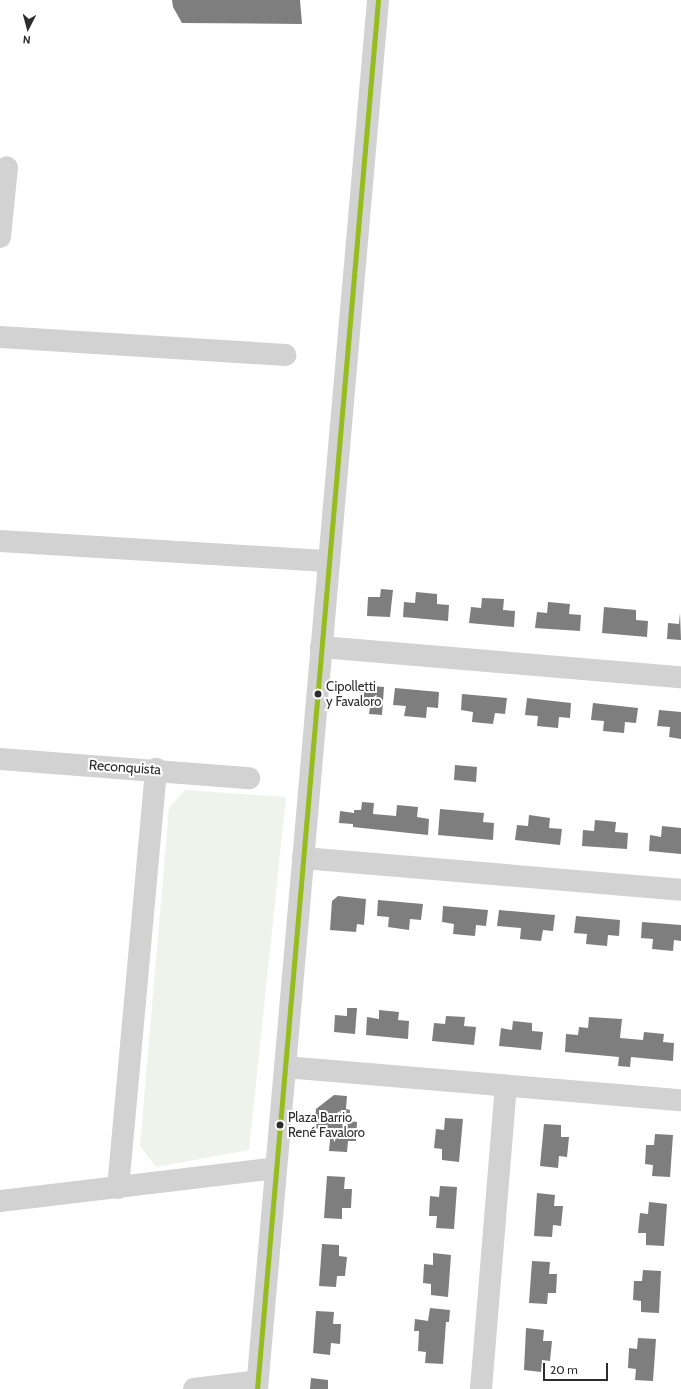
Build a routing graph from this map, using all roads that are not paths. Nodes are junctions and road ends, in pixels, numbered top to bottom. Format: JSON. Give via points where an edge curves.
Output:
{"nodes":[{"id":1,"x":378,"y":0,"type":"edge"},
{"id":2,"x":6,"y":167,"type":"dead end"},
{"id":3,"x":0,"y":237,"type":"edge"},
{"id":4,"x":0,"y":337,"type":"edge"},
{"id":5,"x":285,"y":355,"type":"dead end"},
{"id":6,"x":0,"y":541,"type":"edge"},
{"id":7,"x":328,"y":561,"type":"junction"},
{"id":8,"x":321,"y":647,"type":"junction"},
{"id":9,"x":681,"y":677,"type":"edge"},
{"id":10,"x":0,"y":759,"type":"edge"},
{"id":11,"x":156,"y":769,"type":"junction"},
{"id":12,"x":249,"y":778,"type":"dead end"},
{"id":13,"x":302,"y":858,"type":"junction"},
{"id":14,"x":681,"y":890,"type":"edge"},
{"id":15,"x":285,"y":1067,"type":"junction"},
{"id":16,"x":506,"y":1086,"type":"junction"},
{"id":17,"x":681,"y":1100,"type":"edge"},
{"id":18,"x":276,"y":1168,"type":"junction"},
{"id":19,"x":118,"y":1188,"type":"junction"},
{"id":20,"x":0,"y":1202,"type":"edge"},
{"id":21,"x":257,"y":1385,"type":"edge"},
{"id":22,"x":194,"y":1389,"type":"edge"},
{"id":23,"x":481,"y":1389,"type":"edge"}],
"edges":[{"from":1,"to":7,"type":"street"},
{"from":2,"to":3,"type":"street"},
{"from":4,"to":5,"type":"street"},
{"from":6,"to":7,"type":"street"},
{"from":7,"to":8,"type":"street"},
{"from":8,"to":9,"type":"street"},
{"from":8,"to":13,"type":"street"},
{"from":10,"to":11,"type":"street","name":"Reconquista"},
{"from":11,"to":12,"type":"street","name":"Reconquista"},
{"from":11,"to":19,"type":"street"},
{"from":13,"to":14,"type":"street"},
{"from":13,"to":15,"type":"street"},
{"from":15,"to":16,"type":"street"},
{"from":15,"to":18,"type":"street"},
{"from":16,"to":17,"type":"street"},
{"from":16,"to":23,"type":"street"},
{"from":18,"to":19,"type":"street"},
{"from":18,"to":21,"type":"street"},
{"from":19,"to":20,"type":"street"},
{"from":21,"to":22,"type":"street"}]}
